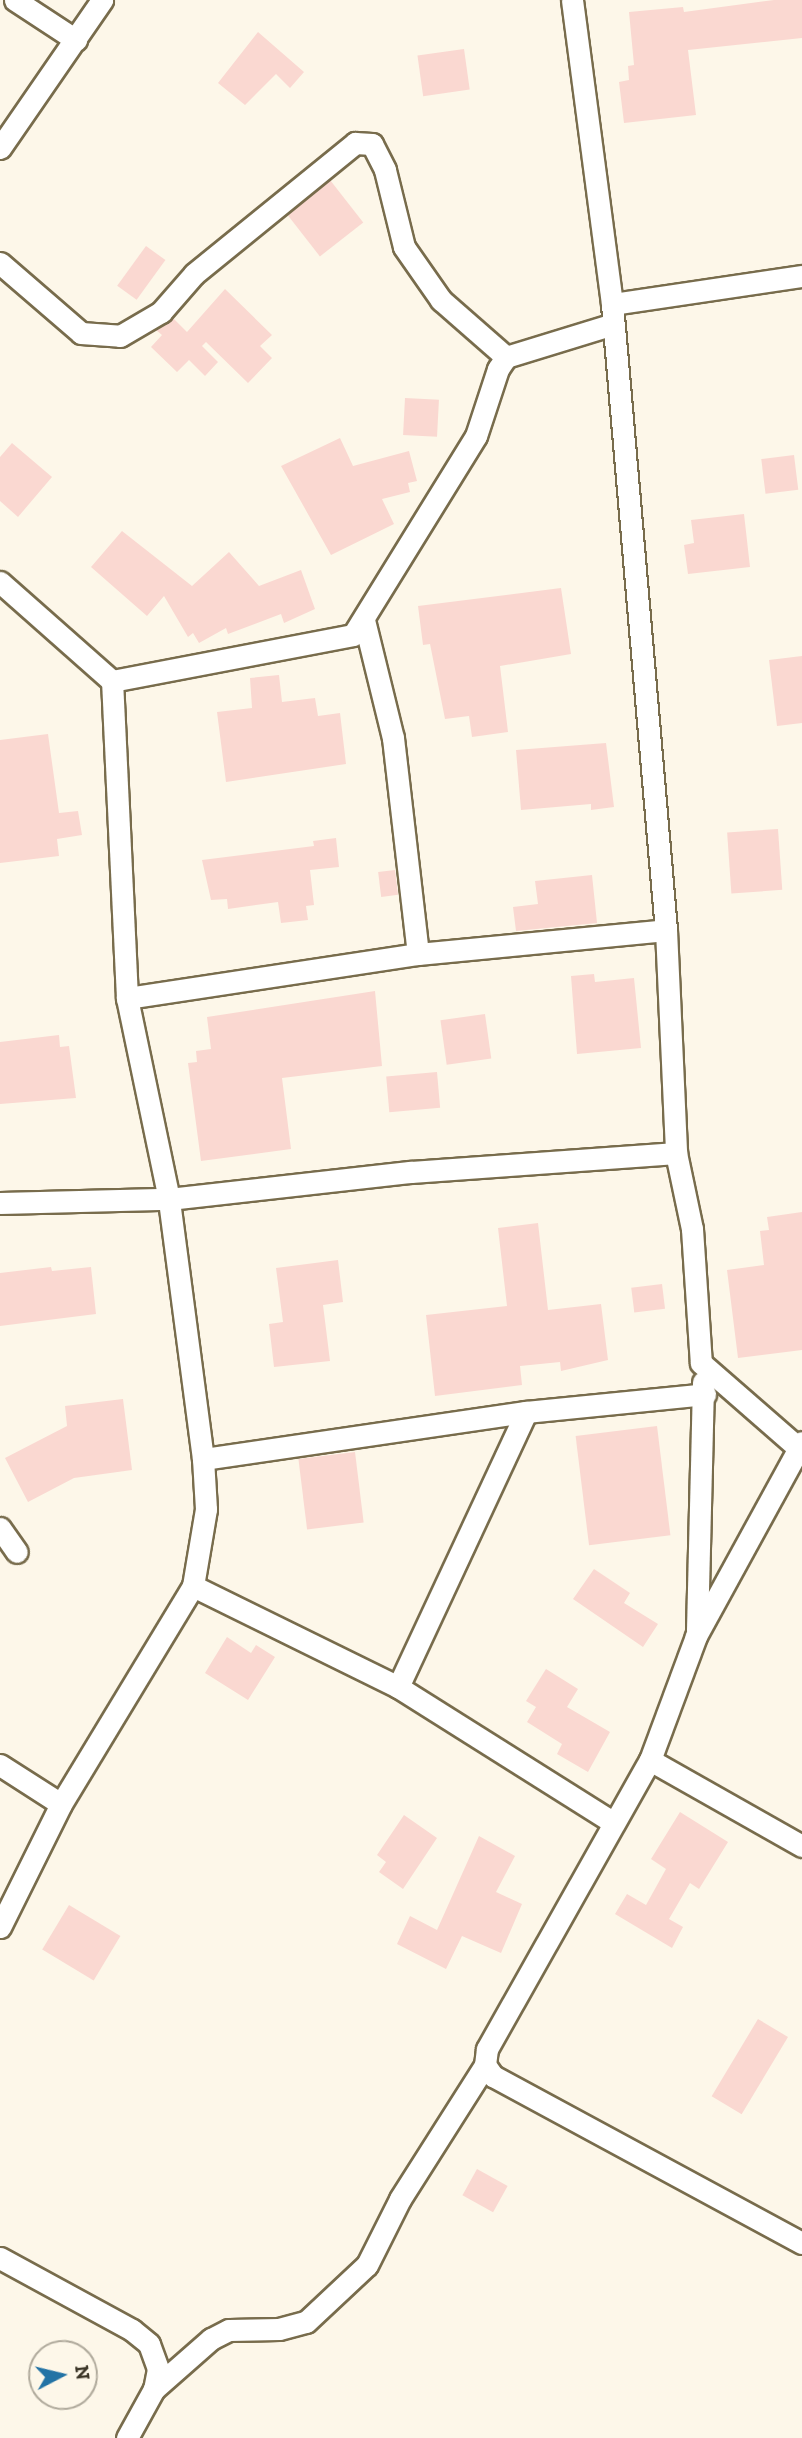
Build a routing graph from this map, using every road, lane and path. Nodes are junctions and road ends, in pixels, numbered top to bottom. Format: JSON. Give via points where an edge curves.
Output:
{"nodes":[{"id":1,"x":15,"y":0,"type":"edge"},
{"id":2,"x":102,"y":0,"type":"edge"},
{"id":3,"x":572,"y":0,"type":"edge"},
{"id":4,"x":76,"y":40,"type":"junction"},
{"id":5,"x":0,"y":148,"type":"edge"},
{"id":6,"x":0,"y":263,"type":"edge"},
{"id":7,"x":802,"y":276,"type":"edge"},
{"id":8,"x":611,"y":314,"type":"junction"},
{"id":9,"x":506,"y":357,"type":"junction"},
{"id":10,"x":0,"y":582,"type":"edge"},
{"id":11,"x":364,"y":620,"type":"junction"},
{"id":12,"x":112,"y":681,"type":"junction"},
{"id":13,"x":666,"y":930,"type":"junction"},
{"id":14,"x":418,"y":954,"type":"junction"},
{"id":15,"x":127,"y":998,"type":"junction"},
{"id":16,"x":676,"y":1153,"type":"junction"},
{"id":17,"x":169,"y":1199,"type":"junction"},
{"id":18,"x":0,"y":1203,"type":"edge"},
{"id":19,"x":701,"y":1363,"type":"junction"},
{"id":20,"x":705,"y":1394,"type":"junction"},
{"id":21,"x":526,"y":1412,"type":"junction"},
{"id":22,"x":801,"y":1448,"type":"edge"},
{"id":23,"x":204,"y":1459,"type":"junction"},
{"id":24,"x":0,"y":1528,"type":"edge"},
{"id":25,"x":17,"y":1552,"type":"dead end"},
{"id":26,"x":194,"y":1586,"type":"junction"},
{"id":27,"x":696,"y":1636,"type":"junction"},
{"id":28,"x":397,"y":1687,"type":"junction"},
{"id":29,"x":650,"y":1760,"type":"junction"},
{"id":30,"x":0,"y":1765,"type":"edge"},
{"id":31,"x":61,"y":1804,"type":"junction"},
{"id":32,"x":612,"y":1822,"type":"junction"},
{"id":33,"x":802,"y":1846,"type":"edge"},
{"id":34,"x":0,"y":1927,"type":"edge"},
{"id":35,"x":485,"y":2065,"type":"junction"},
{"id":36,"x":802,"y":2243,"type":"edge"},
{"id":37,"x":0,"y":2258,"type":"edge"},
{"id":38,"x":154,"y":2389,"type":"junction"},
{"id":39,"x":127,"y":2438,"type":"edge"}],
"edges":[{"from":1,"to":4,"type":"street"},
{"from":2,"to":4,"type":"street"},
{"from":3,"to":8,"type":"street"},
{"from":4,"to":5,"type":"street"},
{"from":6,"to":9,"type":"street","via":[[81,333],[120,336],[161,312],[194,274],[355,143],[372,144],[385,170],[404,247],[442,300]]},
{"from":7,"to":8,"type":"street"},
{"from":8,"to":9,"type":"street"},
{"from":8,"to":13,"type":"street"},
{"from":9,"to":11,"type":"street","via":[[476,436]]},
{"from":10,"to":12,"type":"street"},
{"from":11,"to":12,"type":"street","via":[[353,635]]},
{"from":11,"to":14,"type":"street","via":[[393,738]]},
{"from":12,"to":15,"type":"street"},
{"from":13,"to":14,"type":"street"},
{"from":13,"to":16,"type":"street"},
{"from":14,"to":15,"type":"street"},
{"from":15,"to":17,"type":"street"},
{"from":16,"to":17,"type":"street","via":[[411,1172]]},
{"from":16,"to":19,"type":"street","via":[[692,1229]]},
{"from":17,"to":18,"type":"street"},
{"from":17,"to":23,"type":"street"},
{"from":19,"to":20,"type":"street"},
{"from":19,"to":22,"type":"street"},
{"from":20,"to":21,"type":"street"},
{"from":20,"to":27,"type":"street"},
{"from":21,"to":23,"type":"street"},
{"from":21,"to":28,"type":"street"},
{"from":22,"to":27,"type":"street"},
{"from":23,"to":26,"type":"street","via":[[206,1509]]},
{"from":24,"to":25,"type":"street"},
{"from":26,"to":28,"type":"street"},
{"from":26,"to":31,"type":"street"},
{"from":27,"to":29,"type":"street"},
{"from":28,"to":32,"type":"street"},
{"from":29,"to":32,"type":"street"},
{"from":29,"to":33,"type":"street"},
{"from":30,"to":31,"type":"street"},
{"from":31,"to":34,"type":"street"},
{"from":32,"to":35,"type":"street","via":[[487,2049]]},
{"from":35,"to":36,"type":"street","via":[[493,2076]]},
{"from":35,"to":38,"type":"street","via":[[400,2199],[367,2265],[329,2302],[293,2327],[229,2330],[211,2339]]},
{"from":37,"to":38,"type":"street","via":[[132,2330],[149,2344],[158,2369]]},
{"from":38,"to":39,"type":"street"}]}
